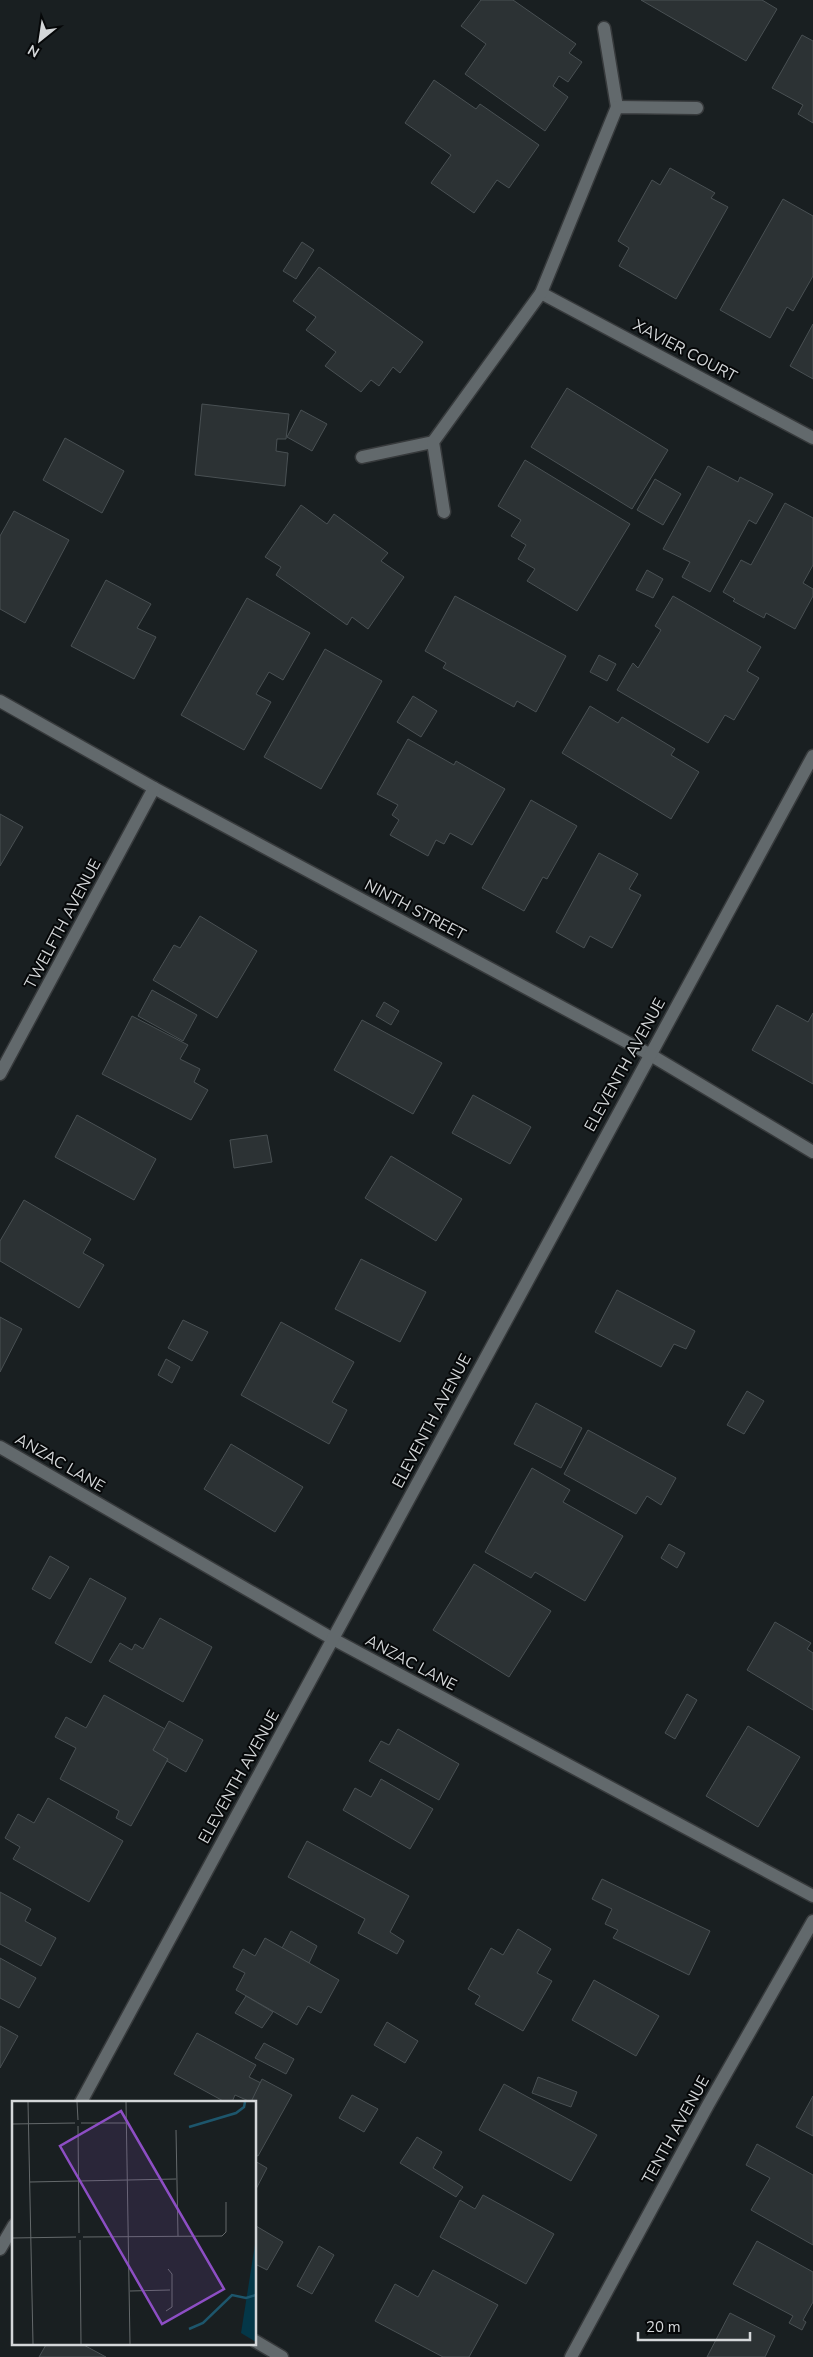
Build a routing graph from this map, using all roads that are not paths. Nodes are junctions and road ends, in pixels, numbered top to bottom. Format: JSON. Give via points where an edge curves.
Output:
{"nodes":[{"id":1,"x":604,"y":28,"type":"dead end"},
{"id":2,"x":617,"y":107,"type":"junction"},
{"id":3,"x":697,"y":108,"type":"dead end"},
{"id":4,"x":541,"y":292,"type":"junction"},
{"id":5,"x":813,"y":438,"type":"edge"},
{"id":6,"x":433,"y":442,"type":"junction"},
{"id":7,"x":362,"y":457,"type":"dead end"},
{"id":8,"x":444,"y":512,"type":"dead end"},
{"id":9,"x":0,"y":700,"type":"edge"},
{"id":10,"x":813,"y":756,"type":"edge"},
{"id":11,"x":154,"y":788,"type":"junction"},
{"id":12,"x":649,"y":1054,"type":"junction"},
{"id":13,"x":0,"y":1074,"type":"edge"},
{"id":14,"x":813,"y":1152,"type":"edge"},
{"id":15,"x":0,"y":1448,"type":"edge"},
{"id":16,"x":333,"y":1639,"type":"junction"},
{"id":17,"x":813,"y":1896,"type":"edge"},
{"id":18,"x":813,"y":1921,"type":"edge"},
{"id":19,"x":82,"y":2101,"type":"edge"},
{"id":20,"x":12,"y":2228,"type":"edge"},
{"id":21,"x":0,"y":2248,"type":"edge"},
{"id":22,"x":256,"y":2342,"type":"edge"},
{"id":23,"x":282,"y":2357,"type":"edge"},
{"id":24,"x":571,"y":2357,"type":"edge"}],
"edges":[{"from":1,"to":2,"type":"street"},
{"from":2,"to":3,"type":"street"},
{"from":2,"to":4,"type":"street"},
{"from":4,"to":5,"type":"street","name":"XAVIER COURT"},
{"from":4,"to":6,"type":"street"},
{"from":6,"to":7,"type":"street"},
{"from":6,"to":8,"type":"street"},
{"from":9,"to":11,"type":"street","name":"NINTH STREET"},
{"from":10,"to":12,"type":"street","name":"ELEVENTH AVENUE"},
{"from":11,"to":12,"type":"street","name":"NINTH STREET"},
{"from":11,"to":13,"type":"street","name":"TWELFTH AVENUE"},
{"from":12,"to":14,"type":"street","name":"NINTH STREET"},
{"from":12,"to":16,"type":"street","name":"ELEVENTH AVENUE"},
{"from":15,"to":16,"type":"street","name":"ANZAC LANE"},
{"from":16,"to":17,"type":"street","name":"ANZAC LANE"},
{"from":16,"to":19,"type":"street","name":"ELEVENTH AVENUE"},
{"from":18,"to":24,"type":"street","name":"TENTH AVENUE","via":[[708,2105]]},
{"from":20,"to":21,"type":"street"},
{"from":22,"to":23,"type":"street"}]}
